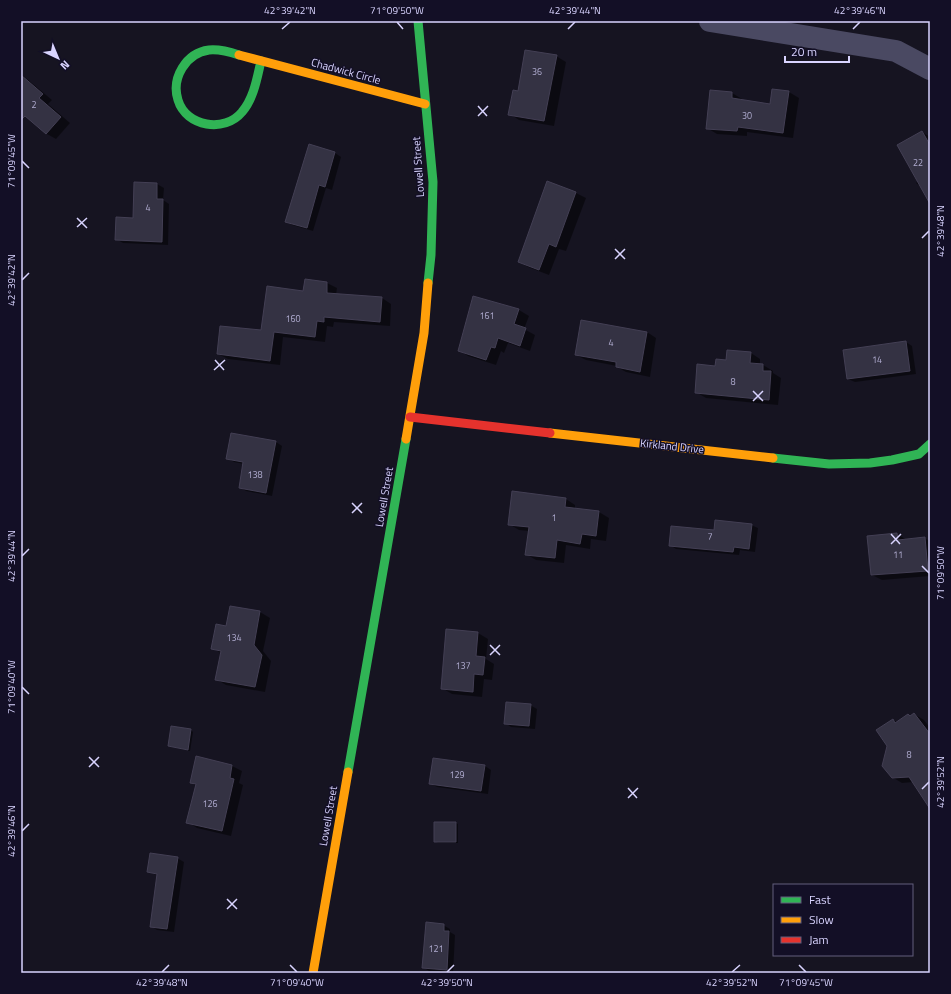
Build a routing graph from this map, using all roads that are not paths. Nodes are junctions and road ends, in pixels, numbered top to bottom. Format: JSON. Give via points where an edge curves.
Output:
{"nodes":[{"id":1,"x":418,"y":21,"type":"edge"},
{"id":2,"x":710,"y":21,"type":"edge"},
{"id":3,"x":261,"y":61,"type":"junction"},
{"id":4,"x":930,"y":69,"type":"edge"},
{"id":5,"x":425,"y":104,"type":"junction"},
{"id":6,"x":410,"y":417,"type":"junction"},
{"id":7,"x":930,"y":444,"type":"edge"},
{"id":8,"x":313,"y":973,"type":"edge"}],
"edges":[{"from":1,"to":5,"type":"main road","name":"Lowell Street"},
{"from":2,"to":4,"type":"street","via":[[896,51]]},
{"from":3,"to":3,"type":"main road","name":"Chadwick Circle","via":[[250,99],[235,119],[219,125],[202,123],[188,115],[179,102],[177,79],[184,65],[195,54],[218,50]]},
{"from":3,"to":5,"type":"main road","name":"Chadwick Circle"},
{"from":5,"to":6,"type":"main road","name":"Lowell Street","via":[[433,182],[431,256],[424,333]]},
{"from":6,"to":7,"type":"main road","name":"Kirkland Drive","via":[[829,464],[892,460],[919,454]]},
{"from":6,"to":8,"type":"main road","name":"Lowell Street"}]}
